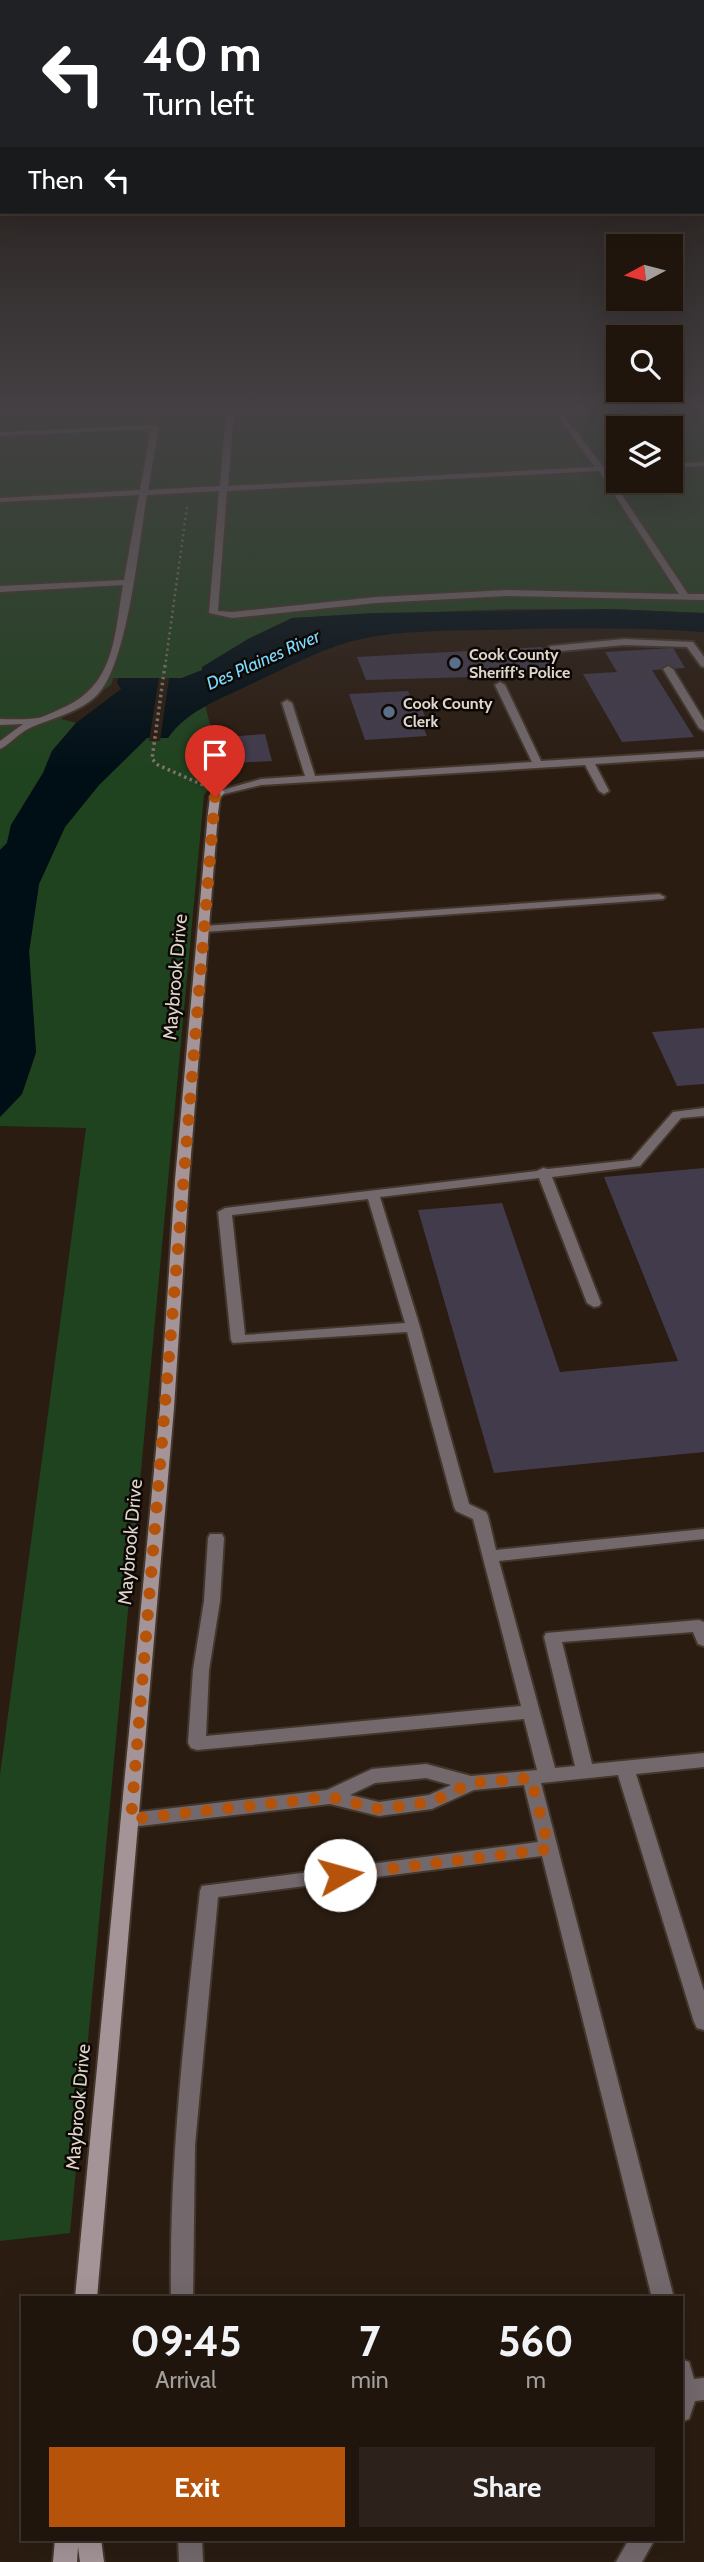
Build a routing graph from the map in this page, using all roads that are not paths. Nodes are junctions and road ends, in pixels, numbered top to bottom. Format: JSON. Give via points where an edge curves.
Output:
{"nodes":[{"id":1,"x":135,"y":532,"type":"edge"},
{"id":2,"x":220,"y":532,"type":"edge"},
{"id":3,"x":642,"y":532,"type":"edge"},
{"id":4,"x":126,"y":582,"type":"junction"},
{"id":5,"x":0,"y":589,"type":"edge"},
{"id":6,"x":685,"y":596,"type":"junction"},
{"id":7,"x":704,"y":597,"type":"edge"},
{"id":8,"x":551,"y":649,"type":"dead end"},
{"id":9,"x":704,"y":664,"type":"edge"},
{"id":10,"x":668,"y":669,"type":"dead end"},
{"id":11,"x":500,"y":685,"type":"dead end"},
{"id":12,"x":704,"y":701,"type":"edge"},
{"id":13,"x":688,"y":702,"type":"junction"},
{"id":14,"x":287,"y":703,"type":"dead end"},
{"id":15,"x":41,"y":720,"type":"junction"},
{"id":16,"x":0,"y":722,"type":"edge"},
{"id":17,"x":704,"y":728,"type":"edge"},
{"id":18,"x":0,"y":746,"type":"edge"},
{"id":19,"x":704,"y":754,"type":"edge"},
{"id":20,"x":589,"y":762,"type":"junction"},
{"id":21,"x":538,"y":765,"type":"junction"},
{"id":22,"x":311,"y":779,"type":"junction"},
{"id":23,"x":220,"y":792,"type":"joint"},
{"id":24,"x":604,"y":792,"type":"dead end"},
{"id":25,"x":659,"y":897,"type":"dead end"},
{"id":26,"x":204,"y":929,"type":"junction"},
{"id":27,"x":704,"y":1112,"type":"edge"},
{"id":28,"x":543,"y":1172,"type":"junction"},
{"id":29,"x":373,"y":1195,"type":"junction"},
{"id":30,"x":594,"y":1303,"type":"dead end"},
{"id":31,"x":413,"y":1327,"type":"junction"},
{"id":32,"x":704,"y":1534,"type":"edge"},
{"id":33,"x":216,"y":1538,"type":"dead end"},
{"id":34,"x":490,"y":1556,"type":"junction"},
{"id":35,"x":704,"y":1640,"type":"edge"},
{"id":36,"x":531,"y":1712,"type":"junction"},
{"id":37,"x":704,"y":1760,"type":"edge"},
{"id":38,"x":625,"y":1768,"type":"junction"},
{"id":39,"x":585,"y":1772,"type":"junction"},
{"id":40,"x":540,"y":1777,"type":"junction"},
{"id":41,"x":471,"y":1783,"type":"junction"},
{"id":42,"x":330,"y":1797,"type":"junction"},
{"id":43,"x":131,"y":1819,"type":"junction"},
{"id":44,"x":549,"y":1849,"type":"junction"},
{"id":45,"x":704,"y":2022,"type":"edge"},
{"id":46,"x":86,"y":2296,"type":"edge"},
{"id":47,"x":182,"y":2296,"type":"edge"},
{"id":48,"x":662,"y":2296,"type":"edge"},
{"id":49,"x":66,"y":2541,"type":"edge"},
{"id":50,"x":89,"y":2541,"type":"edge"},
{"id":51,"x":190,"y":2541,"type":"edge"},
{"id":52,"x":642,"y":2541,"type":"edge"},
{"id":53,"x":65,"y":2562,"type":"edge"},
{"id":54,"x":92,"y":2562,"type":"edge"},
{"id":55,"x":191,"y":2562,"type":"edge"},
{"id":56,"x":628,"y":2562,"type":"edge"}],
"edges":[{"from":1,"to":4,"type":"lane"},
{"from":2,"to":6,"type":"lane","via":[[213,613],[221,615],[485,594]]},
{"from":3,"to":6,"type":"lane"},
{"from":4,"to":5,"type":"lane"},
{"from":4,"to":15,"type":"lane","via":[[117,645],[103,683],[70,709]]},
{"from":6,"to":7,"type":"lane"},
{"from":8,"to":9,"type":"lane","via":[[624,642],[690,645]]},
{"from":10,"to":13,"type":"lane"},
{"from":11,"to":21,"type":"lane"},
{"from":12,"to":13,"type":"lane"},
{"from":13,"to":17,"type":"lane"},
{"from":14,"to":22,"type":"lane"},
{"from":15,"to":16,"type":"lane"},
{"from":15,"to":18,"type":"lane"},
{"from":19,"to":20,"type":"lane"},
{"from":20,"to":21,"type":"lane"},
{"from":20,"to":24,"type":"lane"},
{"from":21,"to":22,"type":"lane"},
{"from":22,"to":23,"type":"lane","via":[[245,784]]},
{"from":23,"to":26,"type":"street","name":"Maybrook Drive","via":[[213,813]]},
{"from":25,"to":26,"type":"lane"},
{"from":26,"to":43,"type":"street","name":"Maybrook Drive"},
{"from":27,"to":28,"type":"lane","via":[[677,1115],[635,1163]]},
{"from":28,"to":29,"type":"lane"},
{"from":28,"to":30,"type":"lane"},
{"from":29,"to":31,"type":"lane"},
{"from":29,"to":31,"type":"lane","via":[[225,1212],[237,1340]]},
{"from":31,"to":34,"type":"lane","via":[[462,1507],[480,1516]]},
{"from":32,"to":34,"type":"lane"},
{"from":33,"to":36,"type":"lane","via":[[197,1743]]},
{"from":34,"to":36,"type":"lane"},
{"from":35,"to":39,"type":"lane","via":[[699,1626],[552,1637]]},
{"from":36,"to":40,"type":"lane"},
{"from":37,"to":38,"type":"lane"},
{"from":38,"to":39,"type":"lane"},
{"from":38,"to":45,"type":"lane"},
{"from":39,"to":40,"type":"lane"},
{"from":40,"to":41,"type":"lane"},
{"from":40,"to":44,"type":"lane"},
{"from":41,"to":42,"type":"lane","via":[[432,1802],[379,1809]]},
{"from":41,"to":42,"type":"lane","via":[[426,1771],[372,1776]]},
{"from":42,"to":43,"type":"lane"},
{"from":43,"to":46,"type":"street","name":"Maybrook Drive"},
{"from":44,"to":47,"type":"lane","via":[[209,1891],[189,2074]]},
{"from":44,"to":48,"type":"lane"},
{"from":49,"to":53,"type":"street"},
{"from":50,"to":54,"type":"street"},
{"from":51,"to":55,"type":"lane"},
{"from":52,"to":56,"type":"lane"}]}
